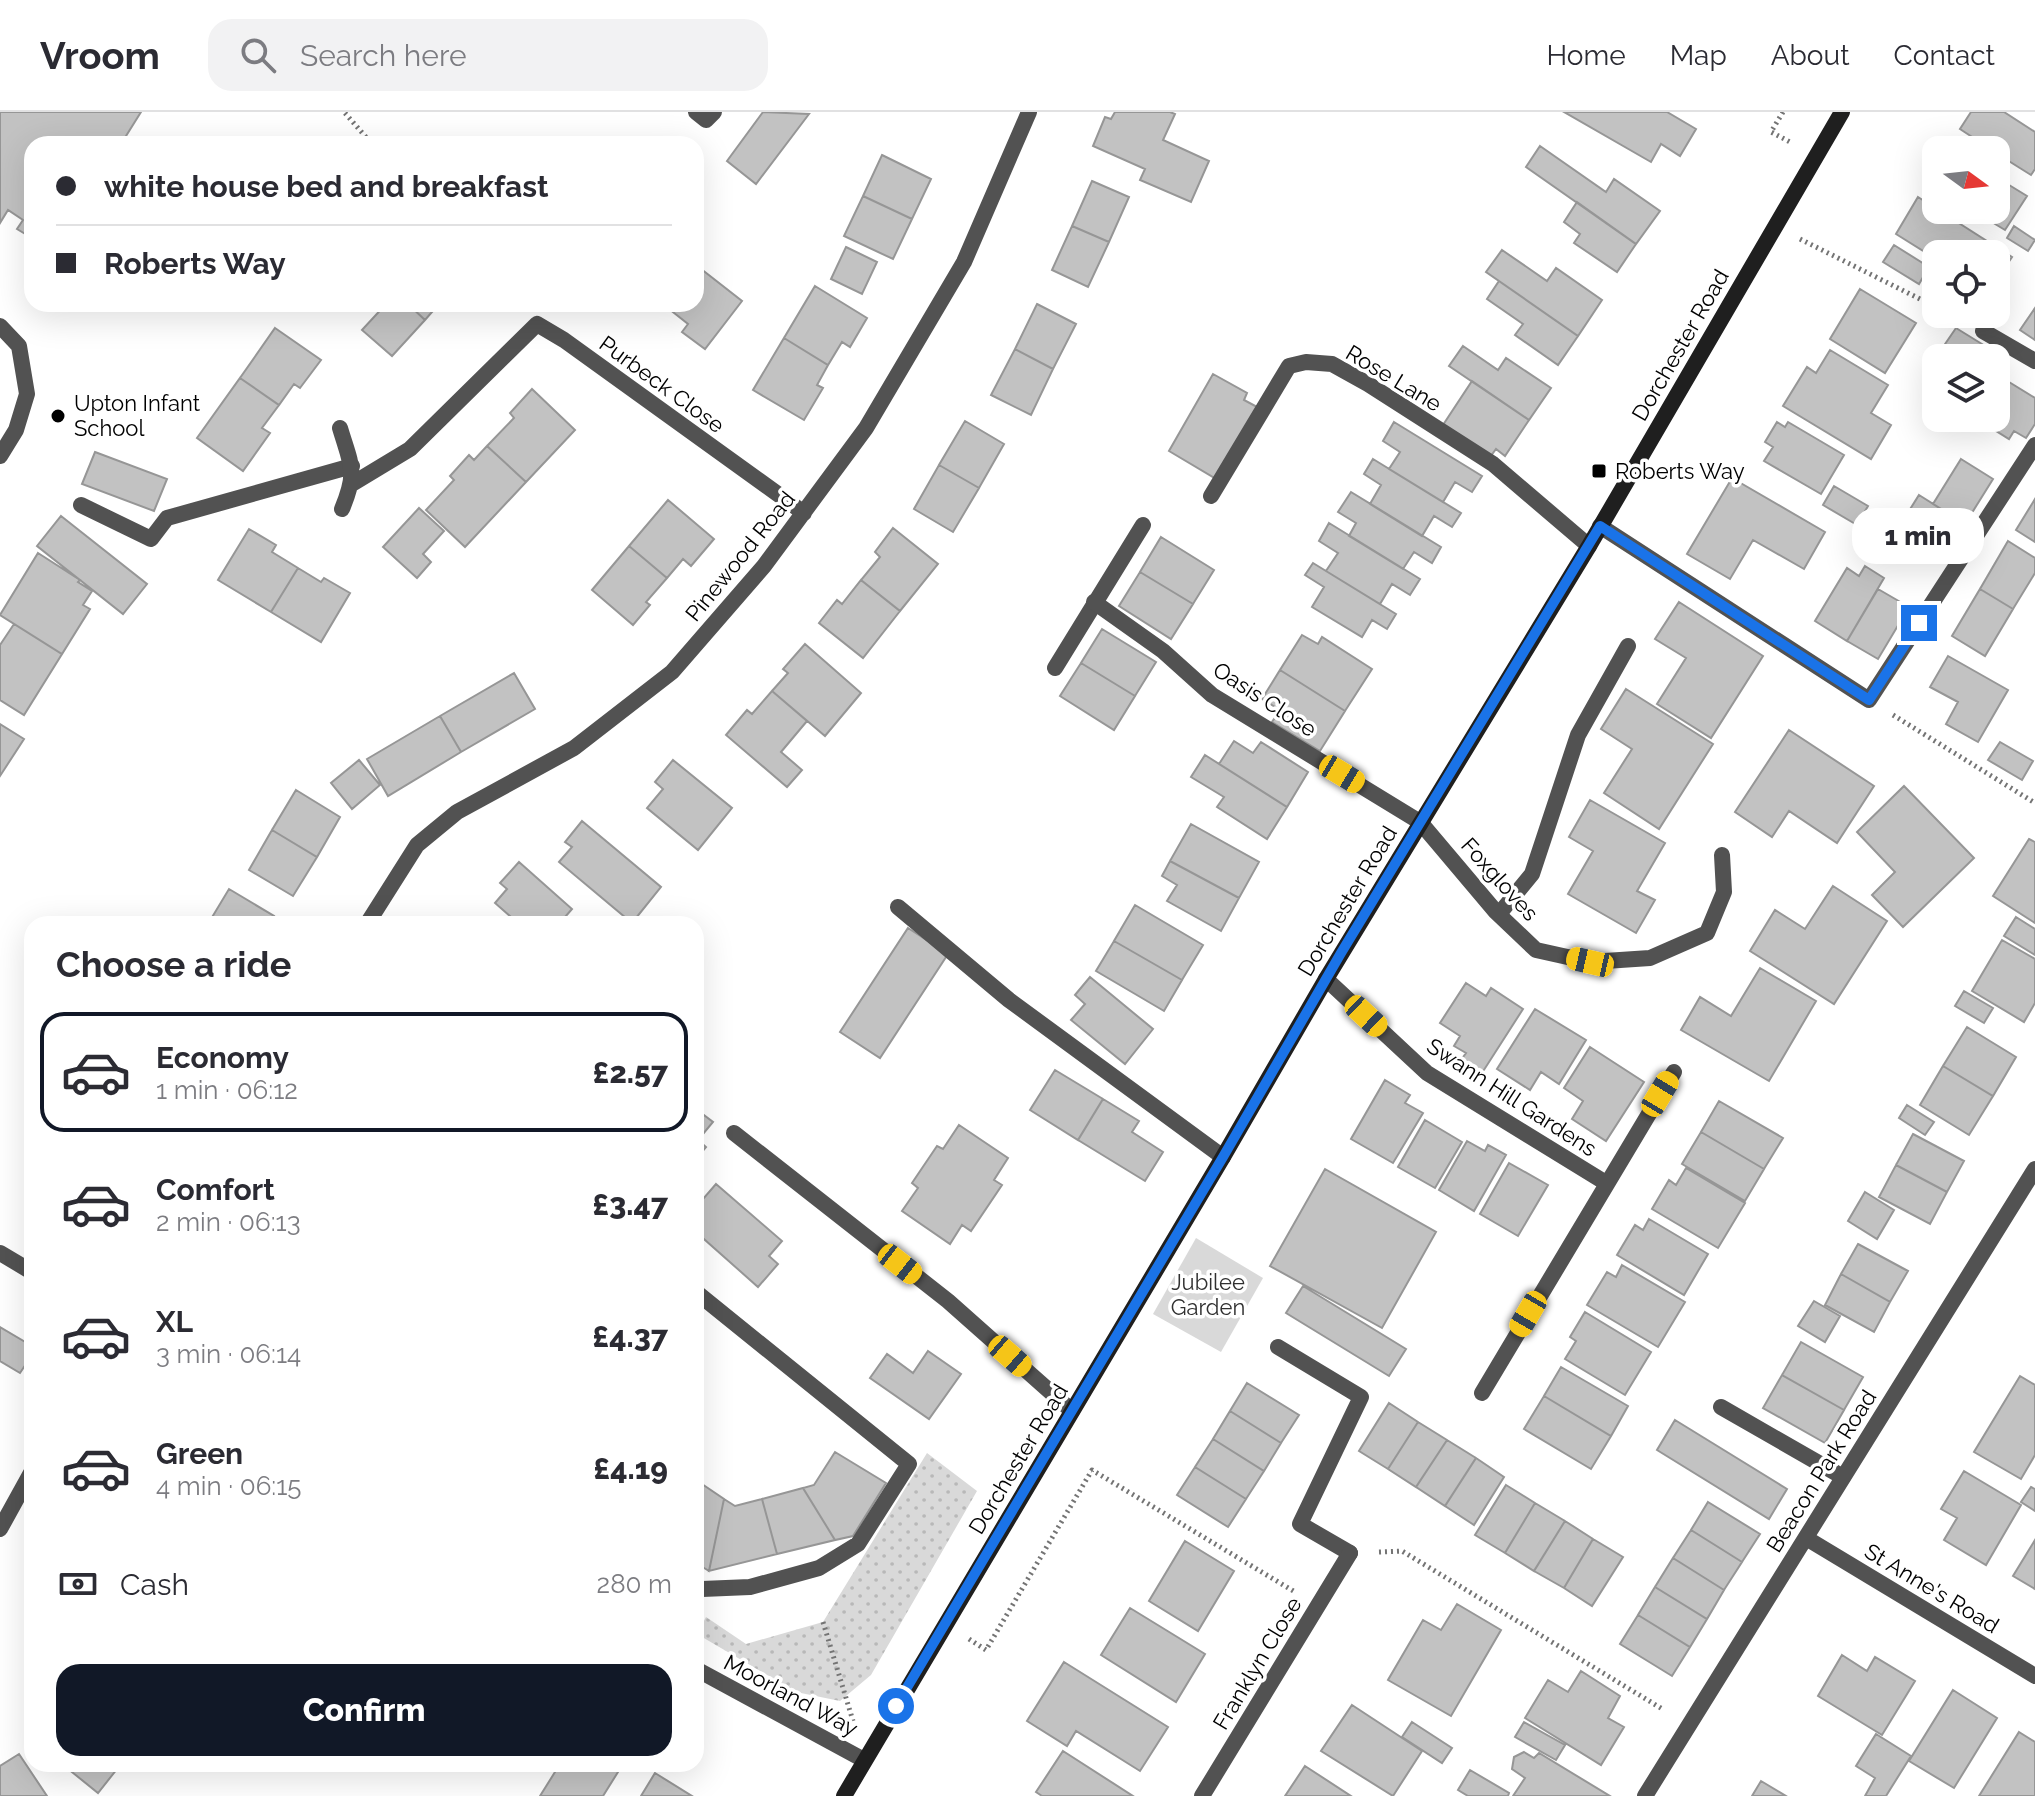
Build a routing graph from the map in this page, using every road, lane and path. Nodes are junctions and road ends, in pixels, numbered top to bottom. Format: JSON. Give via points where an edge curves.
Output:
{"nodes":[{"id":1,"x":696,"y":112,"type":"edge"},
{"id":2,"x":714,"y":112,"type":"edge"},
{"id":3,"x":1029,"y":112,"type":"edge"},
{"id":4,"x":1783,"y":112,"type":"edge"},
{"id":5,"x":1842,"y":112,"type":"edge"},
{"id":6,"x":345,"y":113,"type":"edge"},
{"id":7,"x":365,"y":136,"type":"edge"},
{"id":8,"x":1815,"y":157,"type":"junction"},
{"id":9,"x":1774,"y":226,"type":"junction"},
{"id":10,"x":1922,"y":300,"type":"edge"},
{"id":11,"x":0,"y":326,"type":"edge"},
{"id":12,"x":1983,"y":331,"type":"dead end"},
{"id":13,"x":2035,"y":361,"type":"edge"},
{"id":14,"x":340,"y":428,"type":"dead end"},
{"id":15,"x":2035,"y":445,"type":"edge"},
{"id":16,"x":0,"y":456,"type":"edge"},
{"id":17,"x":352,"y":466,"type":"junction"},
{"id":18,"x":352,"y":484,"type":"junction"},
{"id":19,"x":1211,"y":496,"type":"dead end"},
{"id":20,"x":81,"y":505,"type":"dead end"},
{"id":21,"x":342,"y":509,"type":"dead end"},
{"id":22,"x":804,"y":513,"type":"junction"},
{"id":23,"x":1143,"y":525,"type":"dead end"},
{"id":24,"x":1600,"y":526,"type":"junction"},
{"id":25,"x":1589,"y":546,"type":"junction"},
{"id":26,"x":1094,"y":602,"type":"junction"},
{"id":27,"x":1628,"y":646,"type":"dead end"},
{"id":28,"x":1055,"y":668,"type":"dead end"},
{"id":29,"x":1869,"y":700,"type":"junction"},
{"id":30,"x":2035,"y":803,"type":"edge"},
{"id":31,"x":1420,"y":822,"type":"junction"},
{"id":32,"x":1722,"y":855,"type":"dead end"},
{"id":33,"x":898,"y":907,"type":"dead end"},
{"id":34,"x":1499,"y":914,"type":"junction"},
{"id":35,"x":372,"y":916,"type":"edge"},
{"id":36,"x":1326,"y":979,"type":"junction"},
{"id":37,"x":1674,"y":1072,"type":"dead end"},
{"id":38,"x":734,"y":1133,"type":"dead end"},
{"id":39,"x":1223,"y":1157,"type":"junction"},
{"id":40,"x":2035,"y":1169,"type":"edge"},
{"id":41,"x":1606,"y":1183,"type":"junction"},
{"id":42,"x":0,"y":1253,"type":"edge"},
{"id":43,"x":24,"y":1267,"type":"edge"},
{"id":44,"x":704,"y":1298,"type":"edge"},
{"id":45,"x":1278,"y":1347,"type":"dead end"},
{"id":46,"x":1482,"y":1393,"type":"dead end"},
{"id":47,"x":1721,"y":1407,"type":"dead end"},
{"id":48,"x":1072,"y":1411,"type":"junction"},
{"id":49,"x":1843,"y":1477,"type":"junction"},
{"id":50,"x":24,"y":1486,"type":"edge"},
{"id":51,"x":0,"y":1529,"type":"edge"},
{"id":52,"x":1806,"y":1538,"type":"junction"},
{"id":53,"x":1350,"y":1553,"type":"junction"},
{"id":54,"x":704,"y":1589,"type":"edge"},
{"id":55,"x":1318,"y":1605,"type":"junction"},
{"id":56,"x":823,"y":1622,"type":"dead end"},
{"id":57,"x":944,"y":1624,"type":"junction"},
{"id":58,"x":704,"y":1673,"type":"edge"},
{"id":59,"x":2035,"y":1676,"type":"edge"},
{"id":60,"x":1689,"y":1725,"type":"junction"},
{"id":61,"x":864,"y":1760,"type":"junction"},
{"id":62,"x":844,"y":1796,"type":"edge"},
{"id":63,"x":1202,"y":1796,"type":"edge"},
{"id":64,"x":1645,"y":1796,"type":"edge"}],
"edges":[{"from":1,"to":2,"type":"street","via":[[706,120]]},
{"from":3,"to":22,"type":"street","name":"Pinewood Road","via":[[964,262],[866,428]]},
{"from":4,"to":8,"type":"path","via":[[1771,132]]},
{"from":5,"to":8,"type":"main road","name":"Dorchester Road"},
{"from":6,"to":7,"type":"path"},
{"from":8,"to":9,"type":"main road","name":"Dorchester Road"},
{"from":9,"to":10,"type":"path"},
{"from":9,"to":24,"type":"main road","name":"Dorchester Road"},
{"from":11,"to":16,"type":"street","via":[[19,346],[27,394],[16,430]]},
{"from":12,"to":13,"type":"street"},
{"from":14,"to":17,"type":"street"},
{"from":15,"to":29,"type":"street"},
{"from":17,"to":18,"type":"street"},
{"from":17,"to":20,"type":"street","via":[[167,518],[151,539]]},
{"from":18,"to":21,"type":"street"},
{"from":18,"to":22,"type":"street","name":"Purbeck Close","via":[[410,449],[537,324]]},
{"from":19,"to":25,"type":"street","name":"Rose Lane","via":[[1289,366],[1332,364],[1493,464]]},
{"from":22,"to":35,"type":"street","name":"Pinewood Road","via":[[672,672],[574,748],[457,812],[417,845]]},
{"from":23,"to":26,"type":"street"},
{"from":24,"to":25,"type":"main road","name":"Dorchester Road"},
{"from":24,"to":29,"type":"street"},
{"from":25,"to":31,"type":"main road","name":"Dorchester Road"},
{"from":26,"to":28,"type":"street"},
{"from":26,"to":31,"type":"street","name":"Oasis Close","via":[[1163,651],[1212,695]]},
{"from":27,"to":34,"type":"street","via":[[1578,735],[1532,874]]},
{"from":29,"to":30,"type":"path"},
{"from":31,"to":34,"type":"street","name":"Foxgloves"},
{"from":31,"to":36,"type":"main road","name":"Dorchester Road"},
{"from":32,"to":34,"type":"street","name":"Foxgloves","via":[[1724,892],[1707,933],[1650,958],[1590,962],[1536,950]]},
{"from":33,"to":39,"type":"street","via":[[1009,1000]]},
{"from":36,"to":39,"type":"main road","name":"Dorchester Road"},
{"from":36,"to":41,"type":"street","name":"Swann Hill Gardens","via":[[1427,1073]]},
{"from":37,"to":41,"type":"street","name":"Swann Hill Gardens"},
{"from":38,"to":48,"type":"street","via":[[948,1301]]},
{"from":39,"to":48,"type":"main road","name":"Dorchester Road"},
{"from":40,"to":49,"type":"street","name":"Beacon Park Road"},
{"from":41,"to":46,"type":"street","name":"Swann Hill Gardens"},
{"from":42,"to":43,"type":"street"},
{"from":44,"to":54,"type":"street","via":[[909,1464],[858,1544],[819,1568],[750,1587]]},
{"from":45,"to":53,"type":"street","via":[[1361,1397],[1300,1524]]},
{"from":47,"to":49,"type":"street"},
{"from":48,"to":57,"type":"main road","name":"Dorchester Road"},
{"from":49,"to":52,"type":"street","name":"Beacon Park Road"},
{"from":50,"to":51,"type":"street"},
{"from":52,"to":59,"type":"street","name":"St Anne's Road"},
{"from":52,"to":60,"type":"street","name":"Beacon Park Road"},
{"from":53,"to":55,"type":"street","name":"Franklyn Close"},
{"from":53,"to":60,"type":"path","via":[[1402,1551]]},
{"from":55,"to":57,"type":"path","via":[[1092,1470],[986,1650]]},
{"from":55,"to":63,"type":"street","name":"Franklyn Close"},
{"from":56,"to":61,"type":"path"},
{"from":57,"to":61,"type":"main road","name":"Dorchester Road"},
{"from":58,"to":61,"type":"street","name":"Moorland Way"},
{"from":60,"to":64,"type":"street","name":"Beacon Park Road"},
{"from":61,"to":62,"type":"main road","name":"Dorchester Road"}]}
